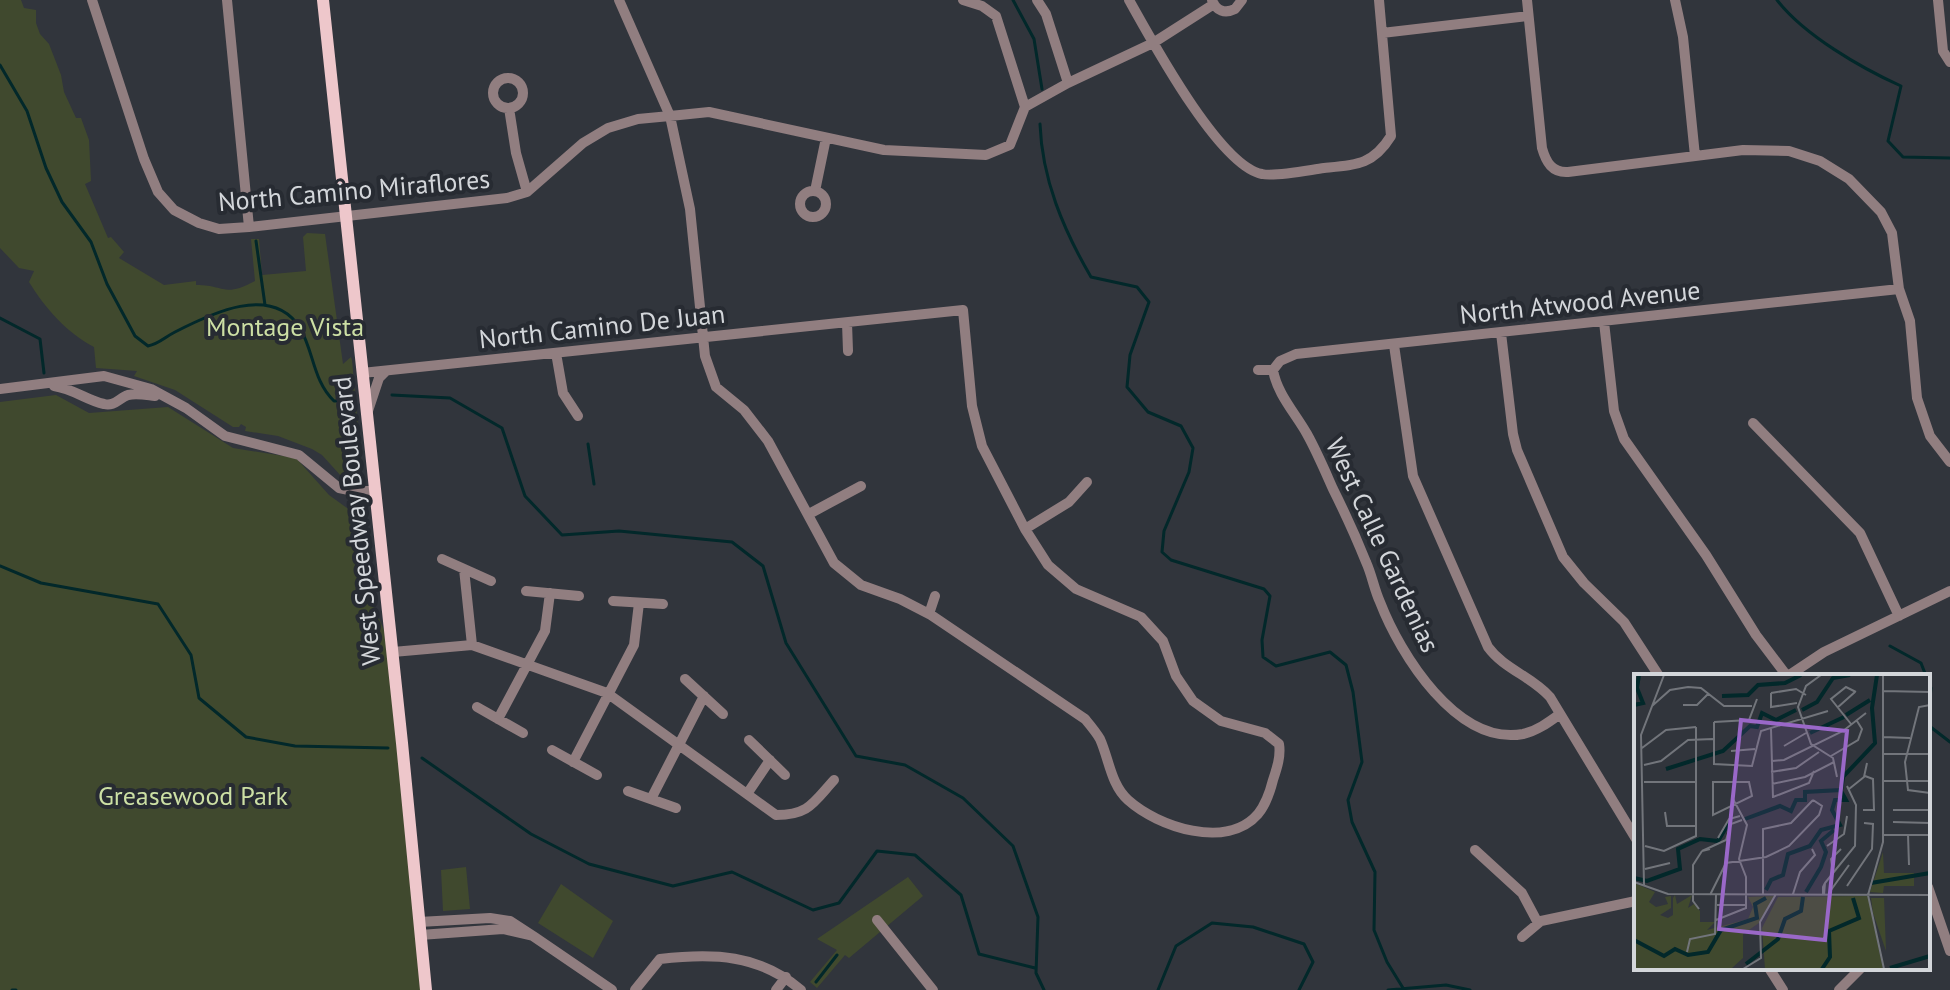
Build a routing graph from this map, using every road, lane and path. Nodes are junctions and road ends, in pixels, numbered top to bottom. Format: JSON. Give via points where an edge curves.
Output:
{"nodes":[{"id":1,"x":92,"y":0,"type":"edge"},
{"id":2,"x":227,"y":0,"type":"edge"},
{"id":3,"x":323,"y":0,"type":"edge"},
{"id":4,"x":619,"y":0,"type":"edge"},
{"id":5,"x":963,"y":0,"type":"edge"},
{"id":6,"x":1037,"y":0,"type":"edge"},
{"id":7,"x":1129,"y":0,"type":"edge"},
{"id":8,"x":1242,"y":0,"type":"edge"},
{"id":9,"x":1379,"y":0,"type":"edge"},
{"id":10,"x":1527,"y":0,"type":"edge"},
{"id":11,"x":1675,"y":0,"type":"edge"},
{"id":12,"x":1938,"y":0,"type":"edge"},
{"id":13,"x":1213,"y":2,"type":"edge"},
{"id":14,"x":1528,"y":16,"type":"junction"},
{"id":15,"x":1382,"y":33,"type":"junction"},
{"id":16,"x":1153,"y":43,"type":"junction"},
{"id":17,"x":1950,"y":62,"type":"edge"},
{"id":18,"x":1068,"y":83,"type":"junction"},
{"id":19,"x":1025,"y":107,"type":"junction"},
{"id":20,"x":509,"y":108,"type":"dead end"},
{"id":21,"x":670,"y":116,"type":"junction"},
{"id":22,"x":826,"y":138,"type":"junction"},
{"id":23,"x":1695,"y":156,"type":"junction"},
{"id":24,"x":815,"y":191,"type":"dead end"},
{"id":25,"x":527,"y":192,"type":"junction"},
{"id":26,"x":346,"y":218,"type":"junction"},
{"id":27,"x":249,"y":227,"type":"junction"},
{"id":28,"x":1899,"y":289,"type":"junction"},
{"id":29,"x":1604,"y":322,"type":"junction"},
{"id":30,"x":847,"y":323,"type":"junction"},
{"id":31,"x":1501,"y":333,"type":"junction"},
{"id":32,"x":702,"y":338,"type":"junction"},
{"id":33,"x":1394,"y":345,"type":"junction"},
{"id":34,"x":848,"y":351,"type":"dead end"},
{"id":35,"x":556,"y":353,"type":"junction"},
{"id":36,"x":1258,"y":370,"type":"dead end"},
{"id":37,"x":1273,"y":370,"type":"junction"},
{"id":38,"x":386,"y":371,"type":"junction"},
{"id":39,"x":362,"y":373,"type":"junction"},
{"id":40,"x":104,"y":376,"type":"junction"},
{"id":41,"x":40,"y":384,"type":"junction"},
{"id":42,"x":0,"y":389,"type":"edge"},
{"id":43,"x":96,"y":400,"type":"junction"},
{"id":44,"x":172,"y":400,"type":"junction"},
{"id":45,"x":578,"y":416,"type":"dead end"},
{"id":46,"x":367,"y":417,"type":"junction"},
{"id":47,"x":1753,"y":423,"type":"dead end"},
{"id":48,"x":1950,"y":462,"type":"edge"},
{"id":49,"x":1087,"y":482,"type":"dead end"},
{"id":50,"x":861,"y":486,"type":"dead end"},
{"id":51,"x":376,"y":491,"type":"junction"},
{"id":52,"x":809,"y":514,"type":"junction"},
{"id":53,"x":1025,"y":529,"type":"junction"},
{"id":54,"x":442,"y":559,"type":"dead end"},
{"id":55,"x":464,"y":569,"type":"junction"},
{"id":56,"x":491,"y":581,"type":"dead end"},
{"id":57,"x":526,"y":591,"type":"dead end"},
{"id":58,"x":1950,"y":591,"type":"edge"},
{"id":59,"x":550,"y":593,"type":"junction"},
{"id":60,"x":579,"y":596,"type":"dead end"},
{"id":61,"x":935,"y":596,"type":"dead end"},
{"id":62,"x":613,"y":601,"type":"dead end"},
{"id":63,"x":639,"y":603,"type":"junction"},
{"id":64,"x":663,"y":604,"type":"dead end"},
{"id":65,"x":929,"y":614,"type":"junction"},
{"id":66,"x":1899,"y":616,"type":"junction"},
{"id":67,"x":472,"y":645,"type":"junction"},
{"id":68,"x":393,"y":652,"type":"junction"},
{"id":69,"x":525,"y":666,"type":"junction"},
{"id":70,"x":1658,"y":674,"type":"edge"},
{"id":71,"x":1786,"y":674,"type":"edge"},
{"id":72,"x":1791,"y":674,"type":"edge"},
{"id":73,"x":685,"y":679,"type":"dead end"},
{"id":74,"x":607,"y":693,"type":"junction"},
{"id":75,"x":704,"y":696,"type":"junction"},
{"id":76,"x":477,"y":707,"type":"dead end"},
{"id":77,"x":723,"y":714,"type":"dead end"},
{"id":78,"x":1560,"y":714,"type":"junction"},
{"id":79,"x":498,"y":719,"type":"junction"},
{"id":80,"x":523,"y":733,"type":"dead end"},
{"id":81,"x":749,"y":740,"type":"dead end"},
{"id":82,"x":677,"y":745,"type":"junction"},
{"id":83,"x":552,"y":750,"type":"dead end"},
{"id":84,"x":770,"y":760,"type":"junction"},
{"id":85,"x":573,"y":762,"type":"junction"},
{"id":86,"x":597,"y":775,"type":"dead end"},
{"id":87,"x":785,"y":775,"type":"dead end"},
{"id":88,"x":834,"y":780,"type":"dead end"},
{"id":89,"x":628,"y":791,"type":"dead end"},
{"id":90,"x":747,"y":794,"type":"junction"},
{"id":91,"x":651,"y":799,"type":"junction"},
{"id":92,"x":676,"y":808,"type":"dead end"},
{"id":93,"x":1634,"y":836,"type":"edge"},
{"id":94,"x":1475,"y":850,"type":"dead end"},
{"id":95,"x":1634,"y":901,"type":"edge"},
{"id":96,"x":1931,"y":910,"type":"edge"},
{"id":97,"x":877,"y":920,"type":"dead end"},
{"id":98,"x":1538,"y":923,"type":"junction"},
{"id":99,"x":420,"y":929,"type":"junction"},
{"id":100,"x":1522,"y":937,"type":"dead end"},
{"id":101,"x":1950,"y":951,"type":"edge"},
{"id":102,"x":1770,"y":970,"type":"edge"},
{"id":103,"x":1859,"y":970,"type":"edge"},
{"id":104,"x":786,"y":977,"type":"junction"},
{"id":105,"x":426,"y":990,"type":"edge"},
{"id":106,"x":612,"y":990,"type":"edge"},
{"id":107,"x":635,"y":990,"type":"edge"},
{"id":108,"x":776,"y":990,"type":"edge"},
{"id":109,"x":801,"y":990,"type":"edge"},
{"id":110,"x":932,"y":990,"type":"edge"},
{"id":111,"x":1783,"y":990,"type":"edge"},
{"id":112,"x":1839,"y":990,"type":"edge"}],
"edges":[{"from":1,"to":27,"type":"street","name":"North Camino Miraflores","via":[[158,192],[174,210],[199,223],[219,229]]},
{"from":2,"to":27,"type":"street"},
{"from":3,"to":26,"type":"main road","name":"West Speedway Boulevard"},
{"from":4,"to":21,"type":"street"},
{"from":5,"to":19,"type":"street","via":[[996,16]]},
{"from":6,"to":18,"type":"street"},
{"from":7,"to":16,"type":"street"},
{"from":8,"to":13,"type":"street","via":[[1231,12]]},
{"from":9,"to":15,"type":"street"},
{"from":10,"to":14,"type":"street"},
{"from":11,"to":23,"type":"street"},
{"from":12,"to":17,"type":"street","via":[[1943,51]]},
{"from":13,"to":16,"type":"street"},
{"from":14,"to":15,"type":"street"},
{"from":14,"to":23,"type":"street","via":[[1542,148],[1550,169],[1561,173]]},
{"from":15,"to":16,"type":"street","via":[[1391,136],[1380,154],[1358,165],[1262,174],[1244,165],[1209,130]]},
{"from":16,"to":18,"type":"street"},
{"from":18,"to":19,"type":"street"},
{"from":19,"to":22,"type":"street","name":"North Camino Miraflores","via":[[1010,145],[986,155],[884,150]]},
{"from":20,"to":25,"type":"street","name":"North Camino Miraflores"},
{"from":21,"to":22,"type":"street","name":"North Camino Miraflores","via":[[709,112]]},
{"from":21,"to":25,"type":"street","name":"North Camino Miraflores","via":[[608,128]]},
{"from":21,"to":32,"type":"street","via":[[690,209]]},
{"from":22,"to":24,"type":"street"},
{"from":23,"to":28,"type":"street","via":[[1789,151],[1820,161],[1849,179],[1881,212],[1892,233]]},
{"from":25,"to":26,"type":"street","name":"North Camino Miraflores"},
{"from":26,"to":27,"type":"street","name":"North Camino Miraflores"},
{"from":26,"to":39,"type":"main road","name":"West Speedway Boulevard"},
{"from":28,"to":29,"type":"street","name":"North Atwood Avenue"},
{"from":28,"to":48,"type":"street","via":[[1910,321],[1917,398],[1930,436]]},
{"from":29,"to":31,"type":"street","name":"North Atwood Avenue"},
{"from":29,"to":71,"type":"street","via":[[1614,411],[1624,439]]},
{"from":30,"to":32,"type":"street","name":"North Camino De Juan"},
{"from":30,"to":34,"type":"street"},
{"from":30,"to":53,"type":"street","name":"North Camino De Juan","via":[[963,310],[972,406],[982,446]]},
{"from":31,"to":33,"type":"street","name":"North Atwood Avenue"},
{"from":31,"to":70,"type":"street","via":[[1517,450],[1563,557],[1624,622]]},
{"from":32,"to":35,"type":"street","name":"North Camino De Juan"},
{"from":32,"to":52,"type":"street","via":[[716,387],[758,427]]},
{"from":33,"to":37,"type":"street","name":"North Atwood Avenue","via":[[1296,354]]},
{"from":33,"to":78,"type":"street","via":[[1413,476],[1453,570],[1488,647],[1540,686]]},
{"from":35,"to":38,"type":"street","name":"North Camino De Juan"},
{"from":35,"to":45,"type":"street","via":[[563,393]]},
{"from":36,"to":37,"type":"street"},
{"from":37,"to":78,"type":"street","name":"West Calle Gardenias","via":[[1336,494],[1388,622],[1434,693],[1463,718],[1506,735],[1532,730]]},
{"from":38,"to":39,"type":"street","name":"North Camino De Juan"},
{"from":38,"to":46,"type":"street"},
{"from":39,"to":46,"type":"main road","name":"West Speedway Boulevard"},
{"from":40,"to":41,"type":"street"},
{"from":40,"to":43,"type":"street"},
{"from":40,"to":44,"type":"street"},
{"from":41,"to":42,"type":"street"},
{"from":41,"to":43,"type":"street"},
{"from":43,"to":44,"type":"street","via":[[112,405],[126,395],[142,394]]},
{"from":44,"to":51,"type":"street","via":[[225,436],[299,455],[339,488]]},
{"from":46,"to":51,"type":"main road","name":"West Speedway Boulevard"},
{"from":47,"to":66,"type":"street","via":[[1860,533]]},
{"from":49,"to":53,"type":"street","via":[[1069,502]]},
{"from":50,"to":52,"type":"street"},
{"from":51,"to":68,"type":"main road","name":"West Speedway Boulevard"},
{"from":52,"to":65,"type":"street","via":[[834,563],[861,585]]},
{"from":53,"to":65,"type":"street","via":[[1048,565],[1076,589],[1141,617],[1163,641],[1176,676],[1193,701],[1221,721],[1282,742],[1268,797],[1257,815],[1221,833],[1183,828],[1147,814],[1125,798],[1099,737],[1085,719]]},
{"from":54,"to":55,"type":"street"},
{"from":55,"to":56,"type":"street"},
{"from":55,"to":67,"type":"street"},
{"from":57,"to":59,"type":"street"},
{"from":58,"to":66,"type":"street"},
{"from":59,"to":60,"type":"street"},
{"from":59,"to":69,"type":"street","via":[[545,631]]},
{"from":61,"to":65,"type":"street"},
{"from":62,"to":63,"type":"street"},
{"from":63,"to":64,"type":"street"},
{"from":63,"to":74,"type":"street","via":[[634,645]]},
{"from":66,"to":72,"type":"street"},
{"from":67,"to":68,"type":"street"},
{"from":67,"to":69,"type":"street"},
{"from":68,"to":99,"type":"main road","name":"West Speedway Boulevard"},
{"from":69,"to":74,"type":"street"},
{"from":69,"to":79,"type":"street"},
{"from":73,"to":75,"type":"street"},
{"from":74,"to":82,"type":"street"},
{"from":74,"to":85,"type":"street"},
{"from":75,"to":77,"type":"street"},
{"from":75,"to":82,"type":"street"},
{"from":76,"to":79,"type":"street"},
{"from":78,"to":93,"type":"street"},
{"from":79,"to":80,"type":"street"},
{"from":81,"to":84,"type":"street"},
{"from":82,"to":90,"type":"street"},
{"from":82,"to":91,"type":"street"},
{"from":83,"to":85,"type":"street"},
{"from":84,"to":87,"type":"street"},
{"from":84,"to":90,"type":"street"},
{"from":85,"to":86,"type":"street"},
{"from":88,"to":90,"type":"street","via":[[795,815],[776,815]]},
{"from":89,"to":91,"type":"street"},
{"from":91,"to":92,"type":"street"},
{"from":94,"to":98,"type":"street","via":[[1522,893]]},
{"from":95,"to":98,"type":"street"},
{"from":96,"to":101,"type":"street"},
{"from":97,"to":110,"type":"street"},
{"from":98,"to":100,"type":"street"},
{"from":99,"to":105,"type":"main road","name":"West Speedway Boulevard"},
{"from":99,"to":106,"type":"street","via":[[503,929],[533,936]]},
{"from":102,"to":111,"type":"street"},
{"from":103,"to":112,"type":"street"},
{"from":104,"to":107,"type":"street","via":[[756,962],[703,955],[660,957]]},
{"from":104,"to":108,"type":"street"},
{"from":104,"to":109,"type":"street"}]}
